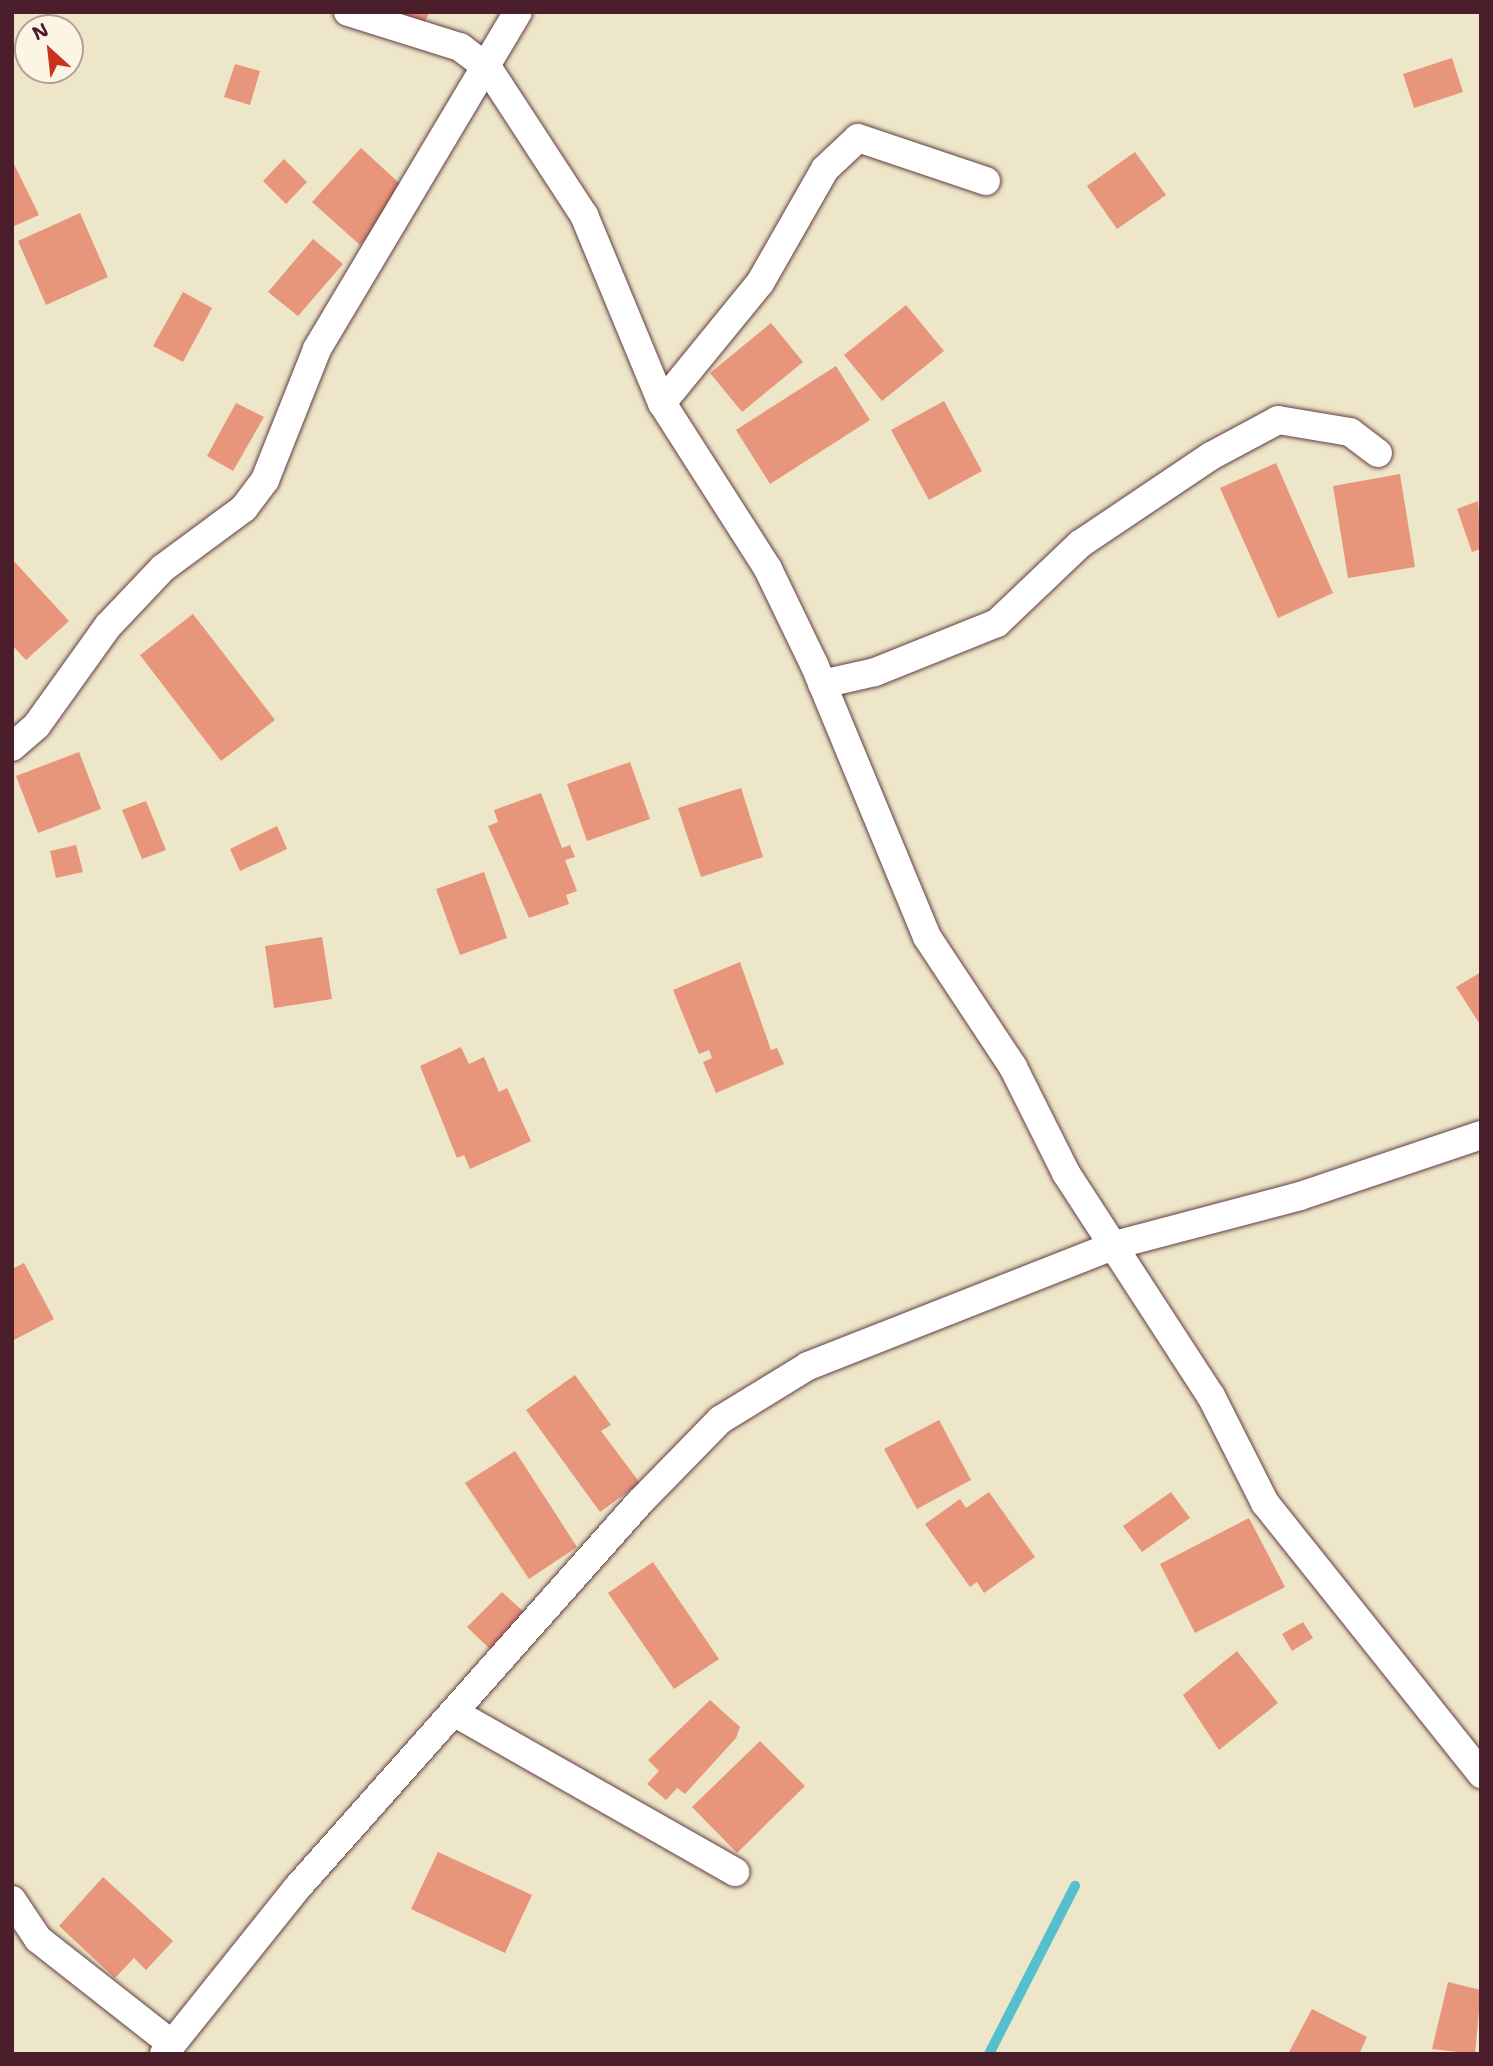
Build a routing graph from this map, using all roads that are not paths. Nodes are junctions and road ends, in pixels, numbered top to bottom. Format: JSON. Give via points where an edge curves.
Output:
{"nodes":[{"id":1,"x":348,"y":12,"type":"edge"},
{"id":2,"x":518,"y":12,"type":"edge"},
{"id":3,"x":488,"y":68,"type":"junction"},
{"id":4,"x":986,"y":181,"type":"dead end"},
{"id":5,"x":662,"y":403,"type":"junction"},
{"id":6,"x":1378,"y":453,"type":"dead end"},
{"id":7,"x":822,"y":684,"type":"junction"},
{"id":8,"x":12,"y":747,"type":"edge"},
{"id":9,"x":1481,"y":1135,"type":"edge"},
{"id":10,"x":1115,"y":1245,"type":"junction"},
{"id":11,"x":457,"y":1714,"type":"junction"},
{"id":12,"x":1481,"y":1774,"type":"edge"},
{"id":13,"x":735,"y":1872,"type":"dead end"},
{"id":14,"x":12,"y":1900,"type":"edge"},
{"id":15,"x":168,"y":2049,"type":"edge"}],
"edges":[{"from":1,"to":3,"type":"street","via":[[460,47]]},
{"from":2,"to":3,"type":"street"},
{"from":3,"to":5,"type":"street","via":[[584,215]]},
{"from":3,"to":8,"type":"street","via":[[317,349],[265,480],[244,508],[163,568],[108,626],[37,725]]},
{"from":4,"to":5,"type":"street","via":[[858,138],[825,169],[760,283]]},
{"from":5,"to":7,"type":"street","via":[[768,569]]},
{"from":6,"to":7,"type":"street","via":[[1350,432],[1278,420],[1211,456],[1080,544],[997,623],[876,672]]},
{"from":7,"to":10,"type":"street","via":[[927,937],[1013,1067],[1066,1173]]},
{"from":9,"to":10,"type":"street","via":[[1300,1196]]},
{"from":10,"to":11,"type":"street","via":[[808,1366],[720,1420],[640,1502]]},
{"from":10,"to":12,"type":"street","via":[[1211,1396],[1265,1503]]},
{"from":11,"to":13,"type":"street"},
{"from":11,"to":15,"type":"street","via":[[298,1888]]},
{"from":14,"to":15,"type":"street","via":[[38,1939]]}]}
